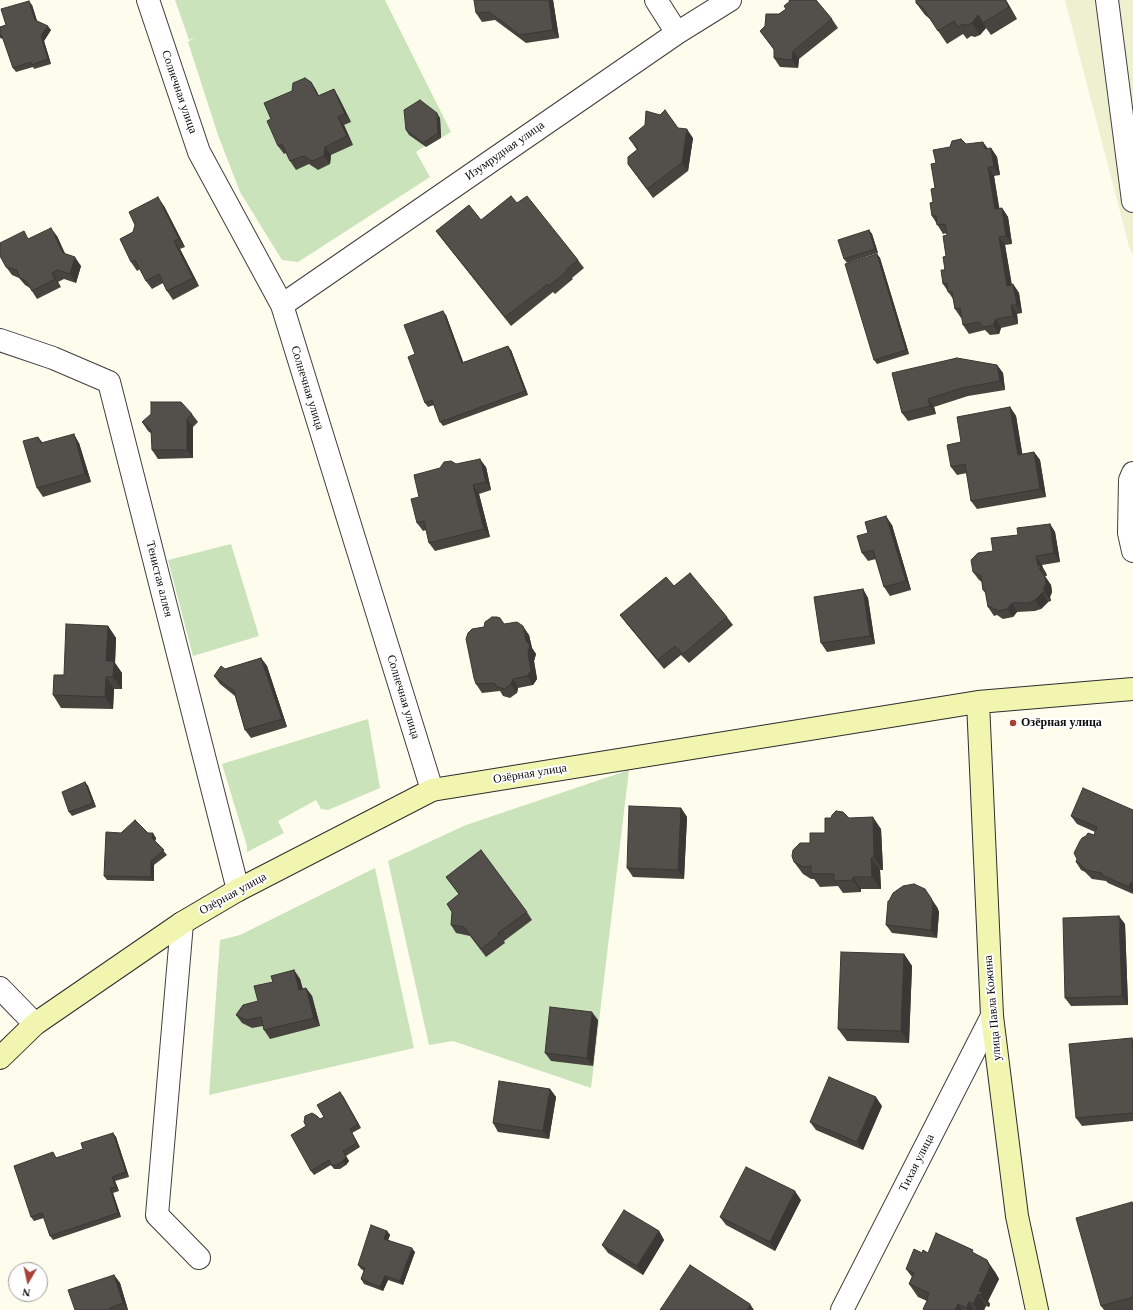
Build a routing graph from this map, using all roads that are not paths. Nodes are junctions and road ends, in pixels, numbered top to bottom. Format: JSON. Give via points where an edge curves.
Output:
{"nodes":[{"id":1,"x":148,"y":0,"type":"edge"},
{"id":2,"x":656,"y":0,"type":"edge"},
{"id":3,"x":730,"y":0,"type":"edge"},
{"id":4,"x":1107,"y":0,"type":"edge"},
{"id":5,"x":677,"y":33,"type":"junction"},
{"id":6,"x":1133,"y":201,"type":"edge"},
{"id":7,"x":282,"y":305,"type":"junction"},
{"id":8,"x":0,"y":340,"type":"edge"},
{"id":9,"x":1133,"y":473,"type":"edge"},
{"id":10,"x":1133,"y":551,"type":"edge"},
{"id":11,"x":1133,"y":689,"type":"edge"},
{"id":12,"x":978,"y":702,"type":"junction"},
{"id":13,"x":432,"y":790,"type":"junction"},
{"id":14,"x":238,"y":890,"type":"junction"},
{"id":15,"x":182,"y":923,"type":"junction"},
{"id":16,"x":0,"y":988,"type":"edge"},
{"id":17,"x":992,"y":1016,"type":"junction"},
{"id":18,"x":35,"y":1024,"type":"junction"},
{"id":19,"x":0,"y":1058,"type":"edge"},
{"id":20,"x":199,"y":1258,"type":"dead end"},
{"id":21,"x":842,"y":1310,"type":"edge"},
{"id":22,"x":1037,"y":1310,"type":"edge"}],
"edges":[{"from":1,"to":7,"type":"street","name":"Солнечная улица","via":[[199,152]]},
{"from":2,"to":5,"type":"street"},
{"from":3,"to":5,"type":"street","name":"Изумрудная улица"},
{"from":4,"to":6,"type":"street"},
{"from":5,"to":7,"type":"street","name":"Изумрудная улица"},
{"from":7,"to":13,"type":"street","name":"Солнечная улица"},
{"from":8,"to":14,"type":"street","name":"Тенистая аллея","via":[[109,382]]},
{"from":9,"to":10,"type":"street","via":[[1130,480],[1129,533]]},
{"from":11,"to":12,"type":"street","name":"Озёрная улица"},
{"from":12,"to":13,"type":"street","name":"Озёрная улица"},
{"from":12,"to":17,"type":"street","name":"улица Павла Кожина"},
{"from":13,"to":14,"type":"street","name":"Озёрная улица"},
{"from":14,"to":15,"type":"street","name":"Озёрная улица"},
{"from":15,"to":18,"type":"street","name":"Озёрная улица"},
{"from":15,"to":20,"type":"street","via":[[157,1215]]},
{"from":16,"to":18,"type":"street"},
{"from":17,"to":21,"type":"street","name":"Тихая улица"},
{"from":17,"to":22,"type":"street","name":"улица Павла Кожина","via":[[1017,1216]]},
{"from":18,"to":19,"type":"street","name":"Озёрная улица"}]}
